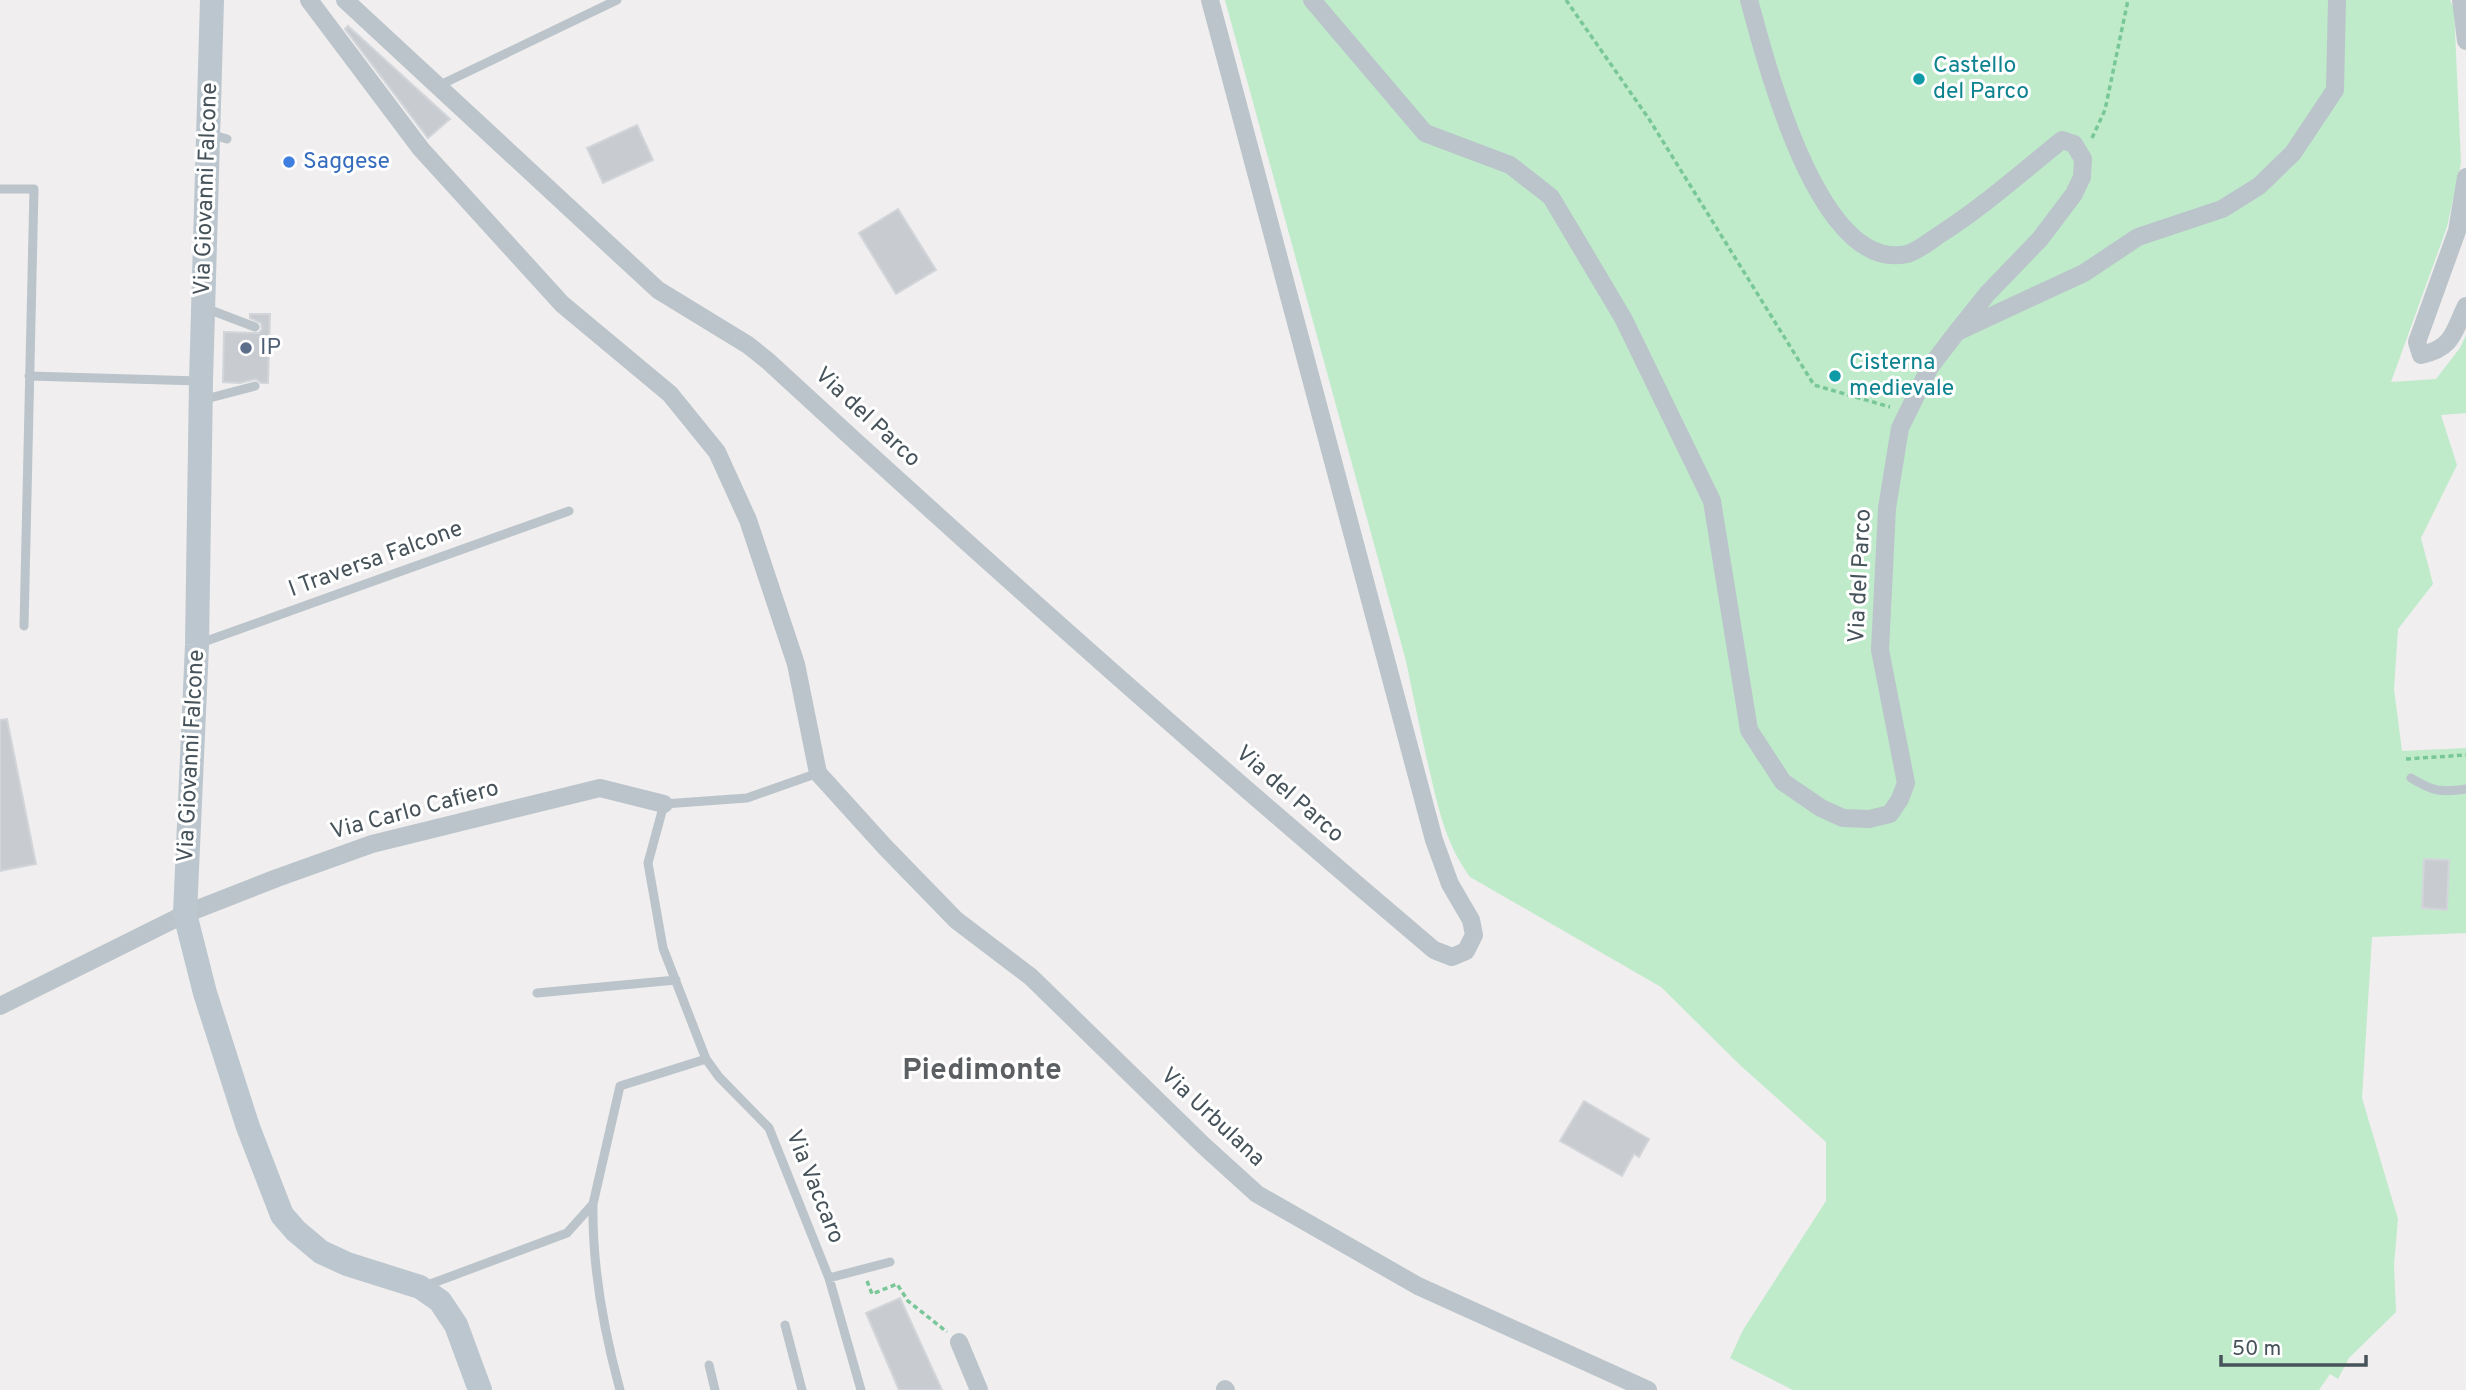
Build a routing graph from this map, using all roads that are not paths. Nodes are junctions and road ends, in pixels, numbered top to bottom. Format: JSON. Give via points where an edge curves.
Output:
{"nodes":[{"id":1,"x":212,"y":0,"type":"edge"},
{"id":2,"x":309,"y":0,"type":"edge"},
{"id":3,"x":345,"y":0,"type":"edge"},
{"id":4,"x":617,"y":0,"type":"edge"},
{"id":5,"x":1210,"y":0,"type":"edge"},
{"id":6,"x":1312,"y":0,"type":"edge"},
{"id":7,"x":1749,"y":0,"type":"edge"},
{"id":8,"x":2337,"y":0,"type":"edge"},
{"id":9,"x":2461,"y":0,"type":"edge"},
{"id":10,"x":2466,"y":41,"type":"edge"},
{"id":11,"x":438,"y":86,"type":"junction"},
{"id":12,"x":2466,"y":177,"type":"edge"},
{"id":13,"x":0,"y":189,"type":"edge"},
{"id":14,"x":2466,"y":306,"type":"edge"},
{"id":15,"x":204,"y":308,"type":"junction"},
{"id":16,"x":255,"y":327,"type":"dead end"},
{"id":17,"x":1956,"y":333,"type":"junction"},
{"id":18,"x":29,"y":376,"type":"junction"},
{"id":19,"x":255,"y":386,"type":"dead end"},
{"id":20,"x":201,"y":391,"type":"junction"},
{"id":21,"x":569,"y":511,"type":"dead end"},
{"id":22,"x":24,"y":626,"type":"dead end"},
{"id":23,"x":197,"y":645,"type":"junction"},
{"id":24,"x":818,"y":773,"type":"junction"},
{"id":25,"x":2411,"y":778,"type":"dead end"},
{"id":26,"x":2466,"y":789,"type":"edge"},
{"id":27,"x":664,"y":804,"type":"junction"},
{"id":28,"x":184,"y":914,"type":"junction"},
{"id":29,"x":676,"y":980,"type":"junction"},
{"id":30,"x":537,"y":993,"type":"dead end"},
{"id":31,"x":0,"y":1006,"type":"edge"},
{"id":32,"x":706,"y":1059,"type":"junction"},
{"id":33,"x":593,"y":1204,"type":"junction"},
{"id":34,"x":890,"y":1262,"type":"dead end"},
{"id":35,"x":829,"y":1278,"type":"junction"},
{"id":36,"x":420,"y":1287,"type":"junction"},
{"id":37,"x":785,"y":1325,"type":"dead end"},
{"id":38,"x":960,"y":1342,"type":"road end"},
{"id":39,"x":709,"y":1366,"type":"dead end"},
{"id":40,"x":480,"y":1390,"type":"edge"},
{"id":41,"x":620,"y":1390,"type":"edge"},
{"id":42,"x":715,"y":1390,"type":"edge"},
{"id":43,"x":802,"y":1390,"type":"edge"},
{"id":44,"x":861,"y":1390,"type":"edge"},
{"id":45,"x":979,"y":1390,"type":"edge"},
{"id":46,"x":1648,"y":1390,"type":"edge"}],
"edges":[{"from":1,"to":15,"type":"main road","name":"Via Giovanni Falcone","via":[[218,136]]},
{"from":2,"to":24,"type":"street","via":[[421,149],[562,304],[670,394],[717,452],[748,520],[796,664]]},
{"from":3,"to":11,"type":"street","name":"Via del Parco"},
{"from":4,"to":11,"type":"lane"},
{"from":5,"to":11,"type":"street","name":"Via del Parco","via":[[1434,840],[1450,884],[1471,920],[1474,936],[1466,951],[1452,957],[1434,950],[1239,785],[768,361],[658,289]]},
{"from":6,"to":17,"type":"street","name":"Via del Parco","via":[[1425,132],[1510,165],[1550,197],[1623,318],[1712,501],[1749,730],[1783,782],[1843,818],[1869,820],[1890,814],[1906,782],[1880,650],[1887,508],[1900,428],[1930,367]]},
{"from":7,"to":17,"type":"street","name":"Via del Parco","via":[[1778,103],[1819,193],[1848,233],[1883,255],[1910,253],[1976,211],[2062,140],[2074,144],[2083,159],[2082,177],[2074,194]]},
{"from":8,"to":17,"type":"street","via":[[2335,90],[2293,153],[2259,186],[2222,209],[2138,237],[2084,273]]},
{"from":9,"to":10,"type":"street"},
{"from":12,"to":14,"type":"street","via":[[2458,231],[2417,342],[2421,355],[2438,351],[2450,341]]},
{"from":13,"to":18,"type":"lane","via":[[34,189]]},
{"from":15,"to":16,"type":"lane"},
{"from":15,"to":20,"type":"main road","name":"Via Giovanni Falcone"},
{"from":18,"to":20,"type":"lane"},
{"from":18,"to":22,"type":"lane"},
{"from":19,"to":20,"type":"lane"},
{"from":20,"to":23,"type":"main road","name":"Via Giovanni Falcone"},
{"from":21,"to":23,"type":"lane","name":"I Traversa Falcone"},
{"from":23,"to":28,"type":"main road","name":"Via Giovanni Falcone"},
{"from":24,"to":27,"type":"lane","via":[[747,798]]},
{"from":24,"to":46,"type":"street","name":"Via Urbulana","via":[[956,920],[1031,977],[1257,1194],[1418,1286]]},
{"from":25,"to":26,"type":"lane","via":[[2445,793]]},
{"from":27,"to":28,"type":"street","name":"Via Carlo Cafiero","via":[[600,788],[372,844]]},
{"from":27,"to":29,"type":"lane","name":"Via Vaccaro","via":[[648,863],[663,948]]},
{"from":28,"to":31,"type":"street","name":"Via Carlo Cafiero"},
{"from":28,"to":36,"type":"main road","name":"Via Giovanni Falcone","via":[[248,1127],[282,1214],[321,1252]]},
{"from":29,"to":30,"type":"lane"},
{"from":29,"to":32,"type":"lane","name":"Via Vaccaro"},
{"from":32,"to":33,"type":"lane","via":[[620,1086]]},
{"from":32,"to":35,"type":"lane","name":"Via Vaccaro","via":[[769,1128]]},
{"from":33,"to":36,"type":"lane","via":[[567,1233]]},
{"from":33,"to":41,"type":"lane","via":[[598,1294]]},
{"from":34,"to":35,"type":"lane","name":"Via Vaccaro"},
{"from":35,"to":44,"type":"lane"},
{"from":36,"to":40,"type":"main road","name":"Via Giovanni Falcone","via":[[440,1301],[456,1325]]},
{"from":37,"to":43,"type":"lane"},
{"from":38,"to":45,"type":"street"},
{"from":39,"to":42,"type":"lane"}]}
